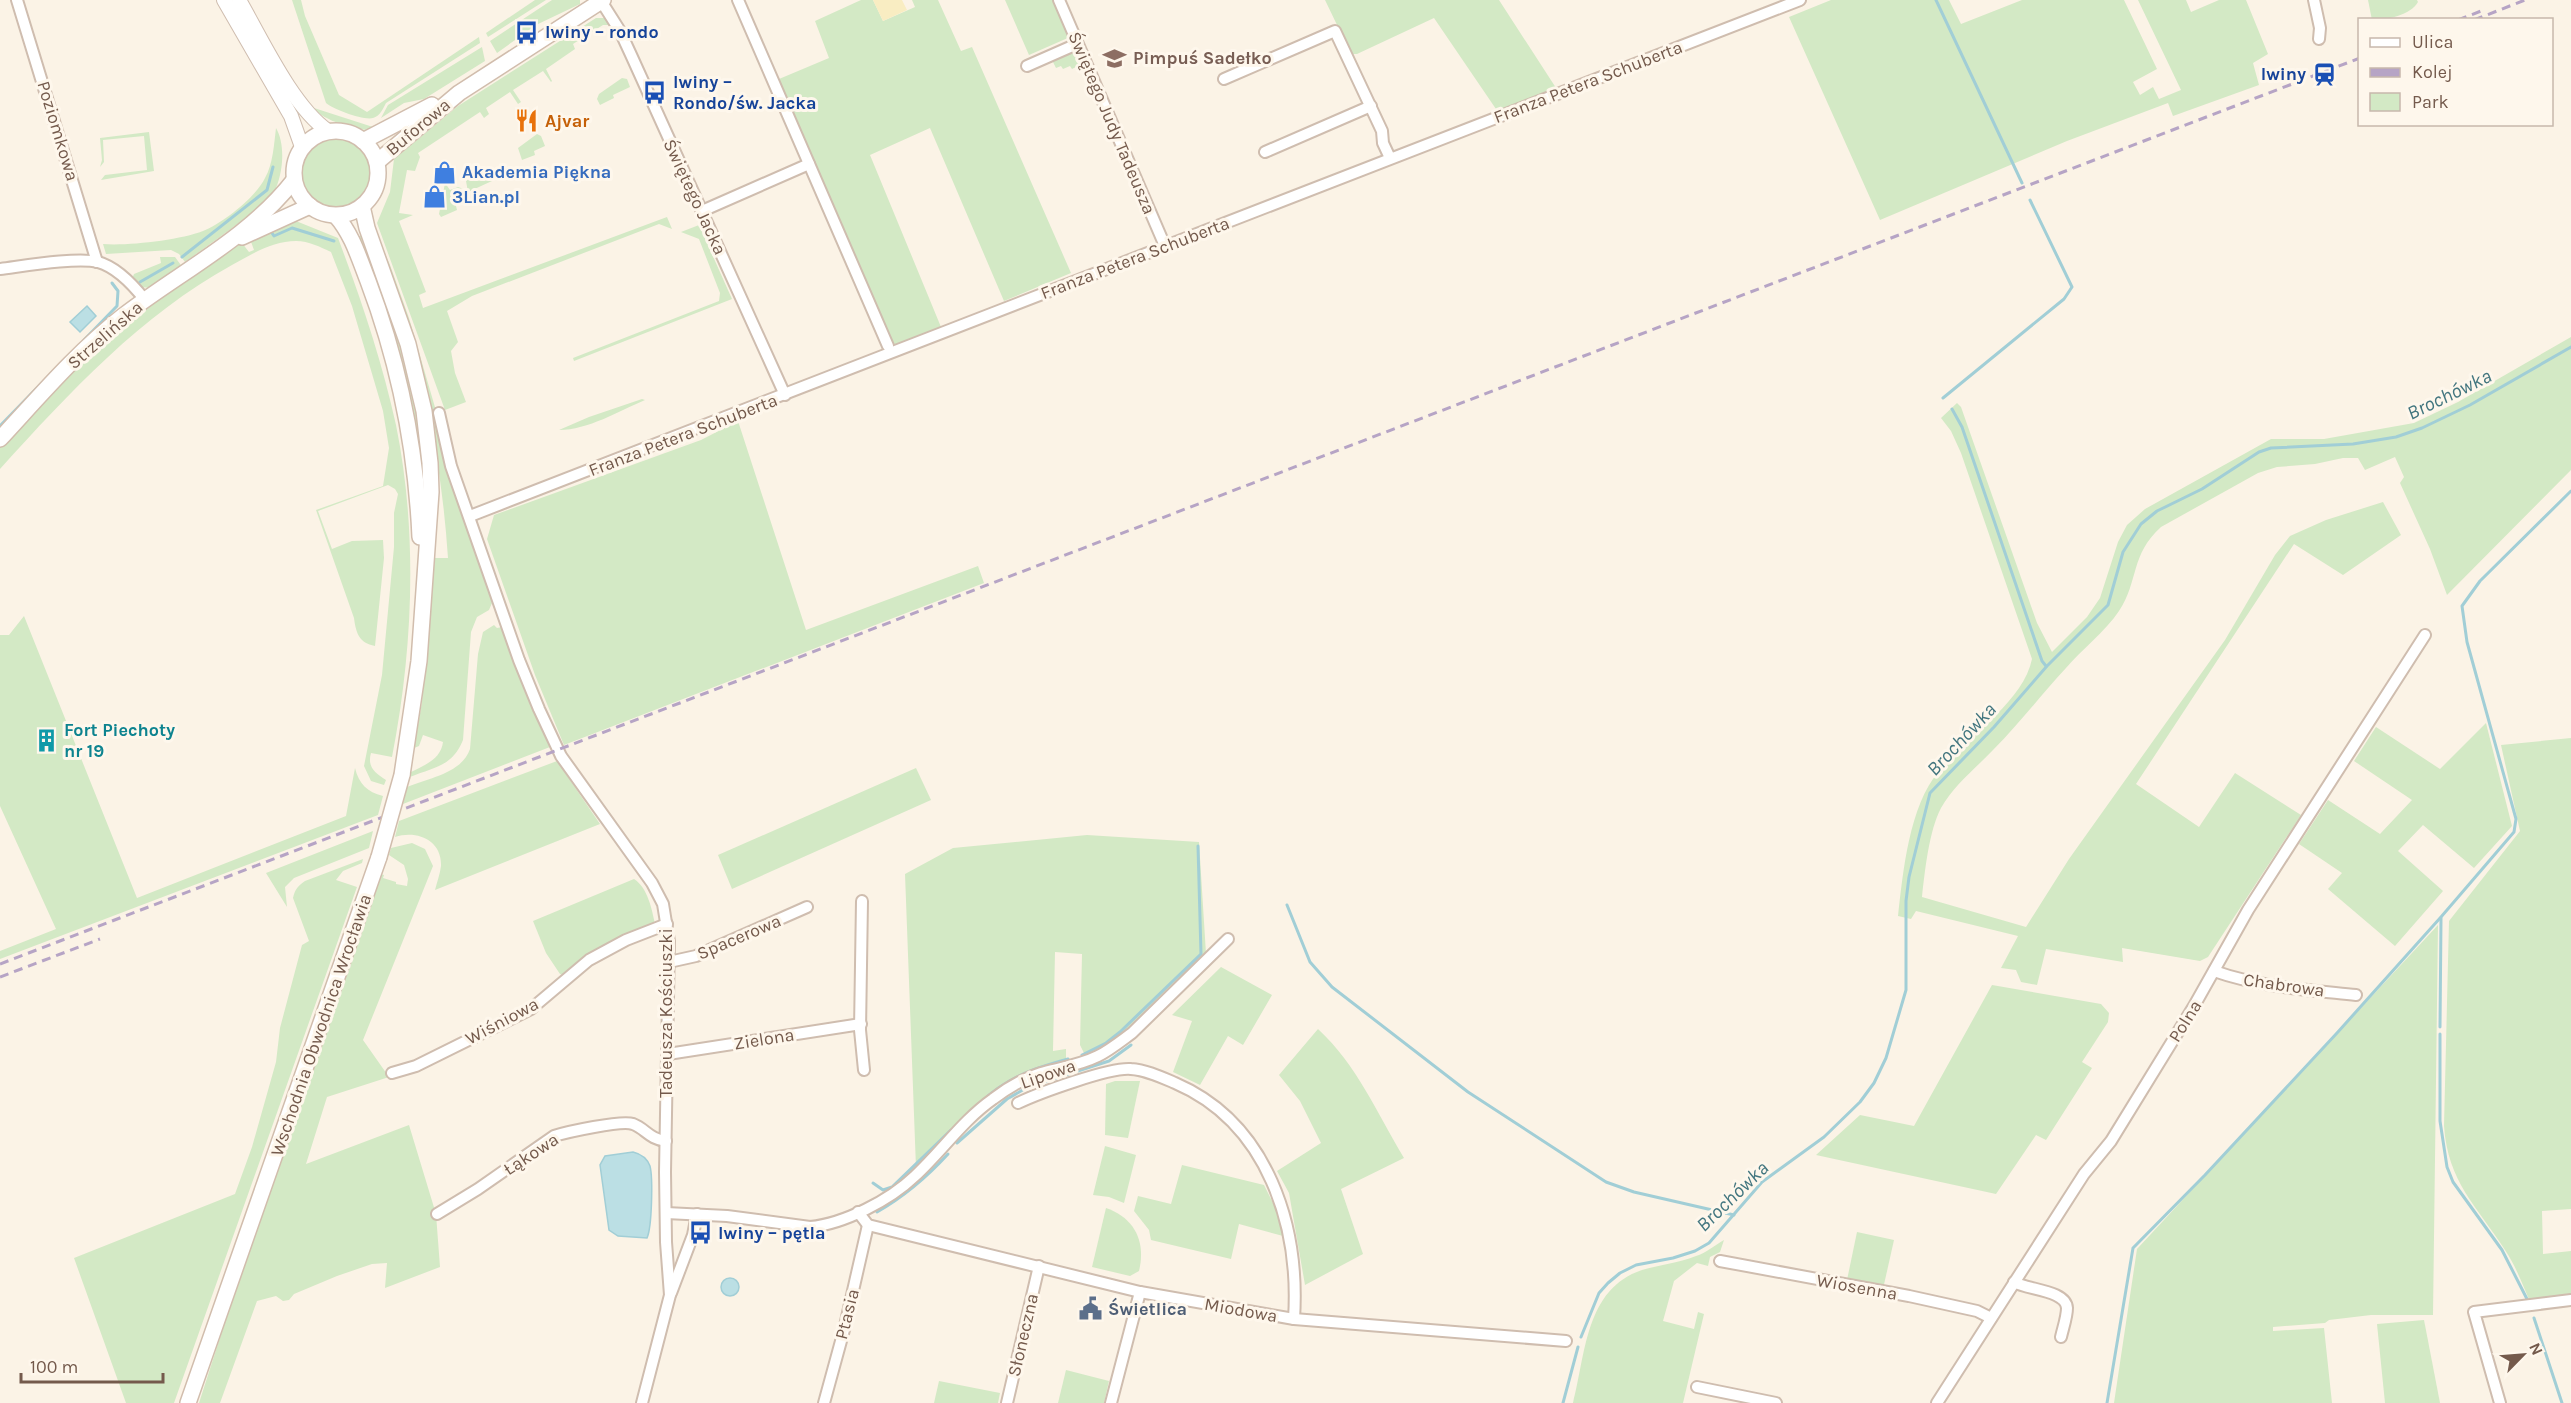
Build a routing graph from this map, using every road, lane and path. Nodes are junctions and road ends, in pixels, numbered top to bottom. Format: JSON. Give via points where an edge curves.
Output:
{"nodes":[{"id":1,"x":17,"y":0,"type":"edge"},
{"id":2,"x":224,"y":0,"type":"edge"},
{"id":3,"x":239,"y":0,"type":"edge"},
{"id":4,"x":738,"y":0,"type":"edge"},
{"id":5,"x":1059,"y":0,"type":"edge"},
{"id":6,"x":1800,"y":0,"type":"edge"},
{"id":7,"x":2314,"y":0,"type":"edge"},
{"id":8,"x":602,"y":1,"type":"edge"},
{"id":9,"x":2319,"y":39,"type":"dead end"},
{"id":10,"x":1077,"y":44,"type":"junction"},
{"id":11,"x":1027,"y":66,"type":"dead end"},
{"id":12,"x":1224,"y":79,"type":"dead end"},
{"id":13,"x":459,"y":93,"type":"junction"},
{"id":14,"x":1371,"y":106,"type":"junction"},
{"id":15,"x":328,"y":130,"type":"junction"},
{"id":16,"x":363,"y":141,"type":"junction"},
{"id":17,"x":302,"y":147,"type":"junction"},
{"id":18,"x":1265,"y":152,"type":"dead end"},
{"id":19,"x":1390,"y":158,"type":"junction"},
{"id":20,"x":377,"y":162,"type":"junction"},
{"id":21,"x":809,"y":164,"type":"junction"},
{"id":22,"x":294,"y":180,"type":"junction"},
{"id":23,"x":310,"y":206,"type":"junction"},
{"id":24,"x":362,"y":206,"type":"junction"},
{"id":25,"x":702,"y":211,"type":"junction"},
{"id":26,"x":336,"y":216,"type":"junction"},
{"id":27,"x":223,"y":246,"type":"junction"},
{"id":28,"x":1165,"y":246,"type":"junction"},
{"id":29,"x":98,"y":262,"type":"junction"},
{"id":30,"x":0,"y":269,"type":"edge"},
{"id":31,"x":145,"y":300,"type":"junction"},
{"id":32,"x":888,"y":346,"type":"dead end"},
{"id":33,"x":784,"y":395,"type":"junction"},
{"id":34,"x":439,"y":413,"type":"dead end"},
{"id":35,"x":0,"y":439,"type":"edge"},
{"id":36,"x":470,"y":516,"type":"junction"},
{"id":37,"x":2425,"y":635,"type":"dead end"},
{"id":38,"x":421,"y":640,"type":"junction"},
{"id":39,"x":862,"y":901,"type":"dead end"},
{"id":40,"x":807,"y":907,"type":"dead end"},
{"id":41,"x":667,"y":924,"type":"junction"},
{"id":42,"x":1228,"y":939,"type":"dead end"},
{"id":43,"x":669,"y":962,"type":"junction"},
{"id":44,"x":2214,"y":971,"type":"junction"},
{"id":45,"x":2356,"y":995,"type":"dead end"},
{"id":46,"x":861,"y":1024,"type":"junction"},
{"id":47,"x":668,"y":1054,"type":"junction"},
{"id":48,"x":864,"y":1070,"type":"dead end"},
{"id":49,"x":392,"y":1073,"type":"dead end"},
{"id":50,"x":1018,"y":1102,"type":"dead end"},
{"id":51,"x":666,"y":1141,"type":"junction"},
{"id":52,"x":863,"y":1210,"type":"junction"},
{"id":53,"x":666,"y":1213,"type":"junction"},
{"id":54,"x":437,"y":1214,"type":"dead end"},
{"id":55,"x":697,"y":1214,"type":"junction"},
{"id":56,"x":867,"y":1225,"type":"junction"},
{"id":57,"x":1720,"y":1261,"type":"dead end"},
{"id":58,"x":1039,"y":1266,"type":"junction"},
{"id":59,"x":2014,"y":1282,"type":"junction"},
{"id":60,"x":1140,"y":1292,"type":"junction"},
{"id":61,"x":670,"y":1295,"type":"junction"},
{"id":62,"x":2571,"y":1300,"type":"edge"},
{"id":63,"x":1991,"y":1318,"type":"junction"},
{"id":64,"x":1294,"y":1319,"type":"junction"},
{"id":65,"x":2061,"y":1337,"type":"dead end"},
{"id":66,"x":1566,"y":1341,"type":"dead end"},
{"id":67,"x":1697,"y":1387,"type":"dead end"},
{"id":68,"x":188,"y":1403,"type":"edge"},
{"id":69,"x":642,"y":1403,"type":"edge"},
{"id":70,"x":824,"y":1403,"type":"edge"},
{"id":71,"x":1007,"y":1403,"type":"edge"},
{"id":72,"x":1111,"y":1403,"type":"edge"},
{"id":73,"x":1776,"y":1403,"type":"edge"},
{"id":74,"x":1937,"y":1403,"type":"edge"},
{"id":75,"x":2500,"y":1403,"type":"edge"}],
"edges":[{"from":1,"to":29,"type":"street","name":"Poziomkowa"},
{"from":2,"to":17,"type":"street","via":[[291,116]]},
{"from":3,"to":15,"type":"street","via":[[311,117]]},
{"from":4,"to":21,"type":"street"},
{"from":5,"to":10,"type":"street","name":"Świętego Judy Tadeusza"},
{"from":6,"to":19,"type":"street","name":"Franza Petera Schuberta"},
{"from":7,"to":9,"type":"street"},
{"from":8,"to":13,"type":"main road","name":"Buforowa"},
{"from":8,"to":25,"type":"street","name":"Świętego Jacka","via":[[620,31]]},
{"from":10,"to":11,"type":"street"},
{"from":10,"to":28,"type":"street","name":"Świętego Judy Tadeusza"},
{"from":12,"to":14,"type":"street","via":[[1335,31]]},
{"from":13,"to":16,"type":"main road","name":"Buforowa"},
{"from":13,"to":20,"type":"main road","name":"Buforowa"},
{"from":14,"to":18,"type":"street"},
{"from":14,"to":19,"type":"street"},
{"from":15,"to":16,"type":"main road","via":[[352,134]]},
{"from":15,"to":17,"type":"main road"},
{"from":16,"to":20,"type":"main road"},
{"from":17,"to":22,"type":"main road","via":[[296,158]]},
{"from":19,"to":28,"type":"street","name":"Franza Petera Schuberta"},
{"from":20,"to":24,"type":"main road","via":[[376,186]]},
{"from":21,"to":25,"type":"street"},
{"from":21,"to":32,"type":"street"},
{"from":22,"to":23,"type":"main road","via":[[302,199]]},
{"from":22,"to":27,"type":"main road","name":"Strzelińska","via":[[280,198]]},
{"from":23,"to":26,"type":"main road"},
{"from":23,"to":27,"type":"main road","name":"Strzelińska"},
{"from":24,"to":26,"type":"main road"},
{"from":24,"to":38,"type":"main road","name":"Wschodnia Obwodnica Wrocławia","via":[[408,344],[426,421],[431,492]]},
{"from":25,"to":33,"type":"street","name":"Świętego Jacka"},
{"from":26,"to":38,"type":"main road","name":"Wschodnia Obwodnica Wrocławia","via":[[350,235],[372,290],[406,416],[418,504]]},
{"from":27,"to":31,"type":"main road","name":"Strzelińska"},
{"from":28,"to":33,"type":"street","name":"Franza Petera Schuberta"},
{"from":29,"to":30,"type":"street"},
{"from":29,"to":31,"type":"street","via":[[116,271]]},
{"from":31,"to":35,"type":"main road","name":"Strzelińska","via":[[100,336]]},
{"from":33,"to":36,"type":"street","name":"Franza Petera Schuberta"},
{"from":34,"to":36,"type":"street","name":"Tadeusza Kościuszki","via":[[451,466]]},
{"from":36,"to":41,"type":"street","name":"Tadeusza Kościuszki","via":[[519,660],[561,756],[652,883],[663,904]]},
{"from":37,"to":44,"type":"street","name":"Polna","via":[[2248,910]]},
{"from":38,"to":68,"type":"main road","name":"Wschodnia Obwodnica Wrocławia","bridge":true,"via":[[402,775],[379,857]]},
{"from":39,"to":46,"type":"street"},
{"from":40,"to":43,"type":"street","name":"Spacerowa","via":[[696,956]]},
{"from":41,"to":43,"type":"street","name":"Tadeusza Kościuszki"},
{"from":41,"to":49,"type":"street","name":"Wiśniowa","via":[[589,960],[531,1009],[416,1066]]},
{"from":42,"to":52,"type":"street","name":"Lipowa","via":[[1132,1033],[1088,1061],[1040,1074],[993,1098],[915,1177]]},
{"from":43,"to":47,"type":"street","name":"Tadeusza Kościuszki"},
{"from":44,"to":45,"type":"street","name":"Chabrowa","via":[[2286,987]]},
{"from":44,"to":59,"type":"street","name":"Polna","via":[[2111,1141],[2084,1174]]},
{"from":46,"to":47,"type":"street","name":"Zielona"},
{"from":46,"to":48,"type":"street"},
{"from":47,"to":51,"type":"street","name":"Tadeusza Kościuszki"},
{"from":50,"to":64,"type":"street","via":[[1047,1090],[1130,1069],[1190,1089],[1212,1103],[1246,1139],[1283,1207],[1294,1256]]},
{"from":51,"to":53,"type":"street","name":"Tadeusza Kościuszki"},
{"from":51,"to":54,"type":"street","name":"Łąkowa","via":[[655,1140],[633,1124],[623,1123],[554,1136]]},
{"from":52,"to":55,"type":"street","via":[[810,1227]]},
{"from":52,"to":56,"type":"street"},
{"from":53,"to":55,"type":"street"},
{"from":53,"to":61,"type":"street","name":"Tadeusza Kościuszki"},
{"from":55,"to":61,"type":"street"},
{"from":56,"to":58,"type":"street","name":"Miodowa"},
{"from":56,"to":70,"type":"street","name":"Ptasia"},
{"from":57,"to":63,"type":"street","name":"Wiosenna","via":[[1909,1296],[1977,1311]]},
{"from":58,"to":60,"type":"street","name":"Miodowa"},
{"from":58,"to":71,"type":"street","name":"Słoneczna"},
{"from":59,"to":63,"type":"street","name":"Polna"},
{"from":59,"to":65,"type":"street","via":[[2060,1296],[2067,1308]]},
{"from":60,"to":64,"type":"street","name":"Miodowa"},
{"from":60,"to":72,"type":"street"},
{"from":61,"to":69,"type":"street","name":"Tadeusza Kościuszki"},
{"from":62,"to":75,"type":"street","via":[[2474,1312]]},
{"from":63,"to":74,"type":"street","name":"Polna"},
{"from":64,"to":66,"type":"street","name":"Miodowa"},
{"from":67,"to":73,"type":"street"}]}
